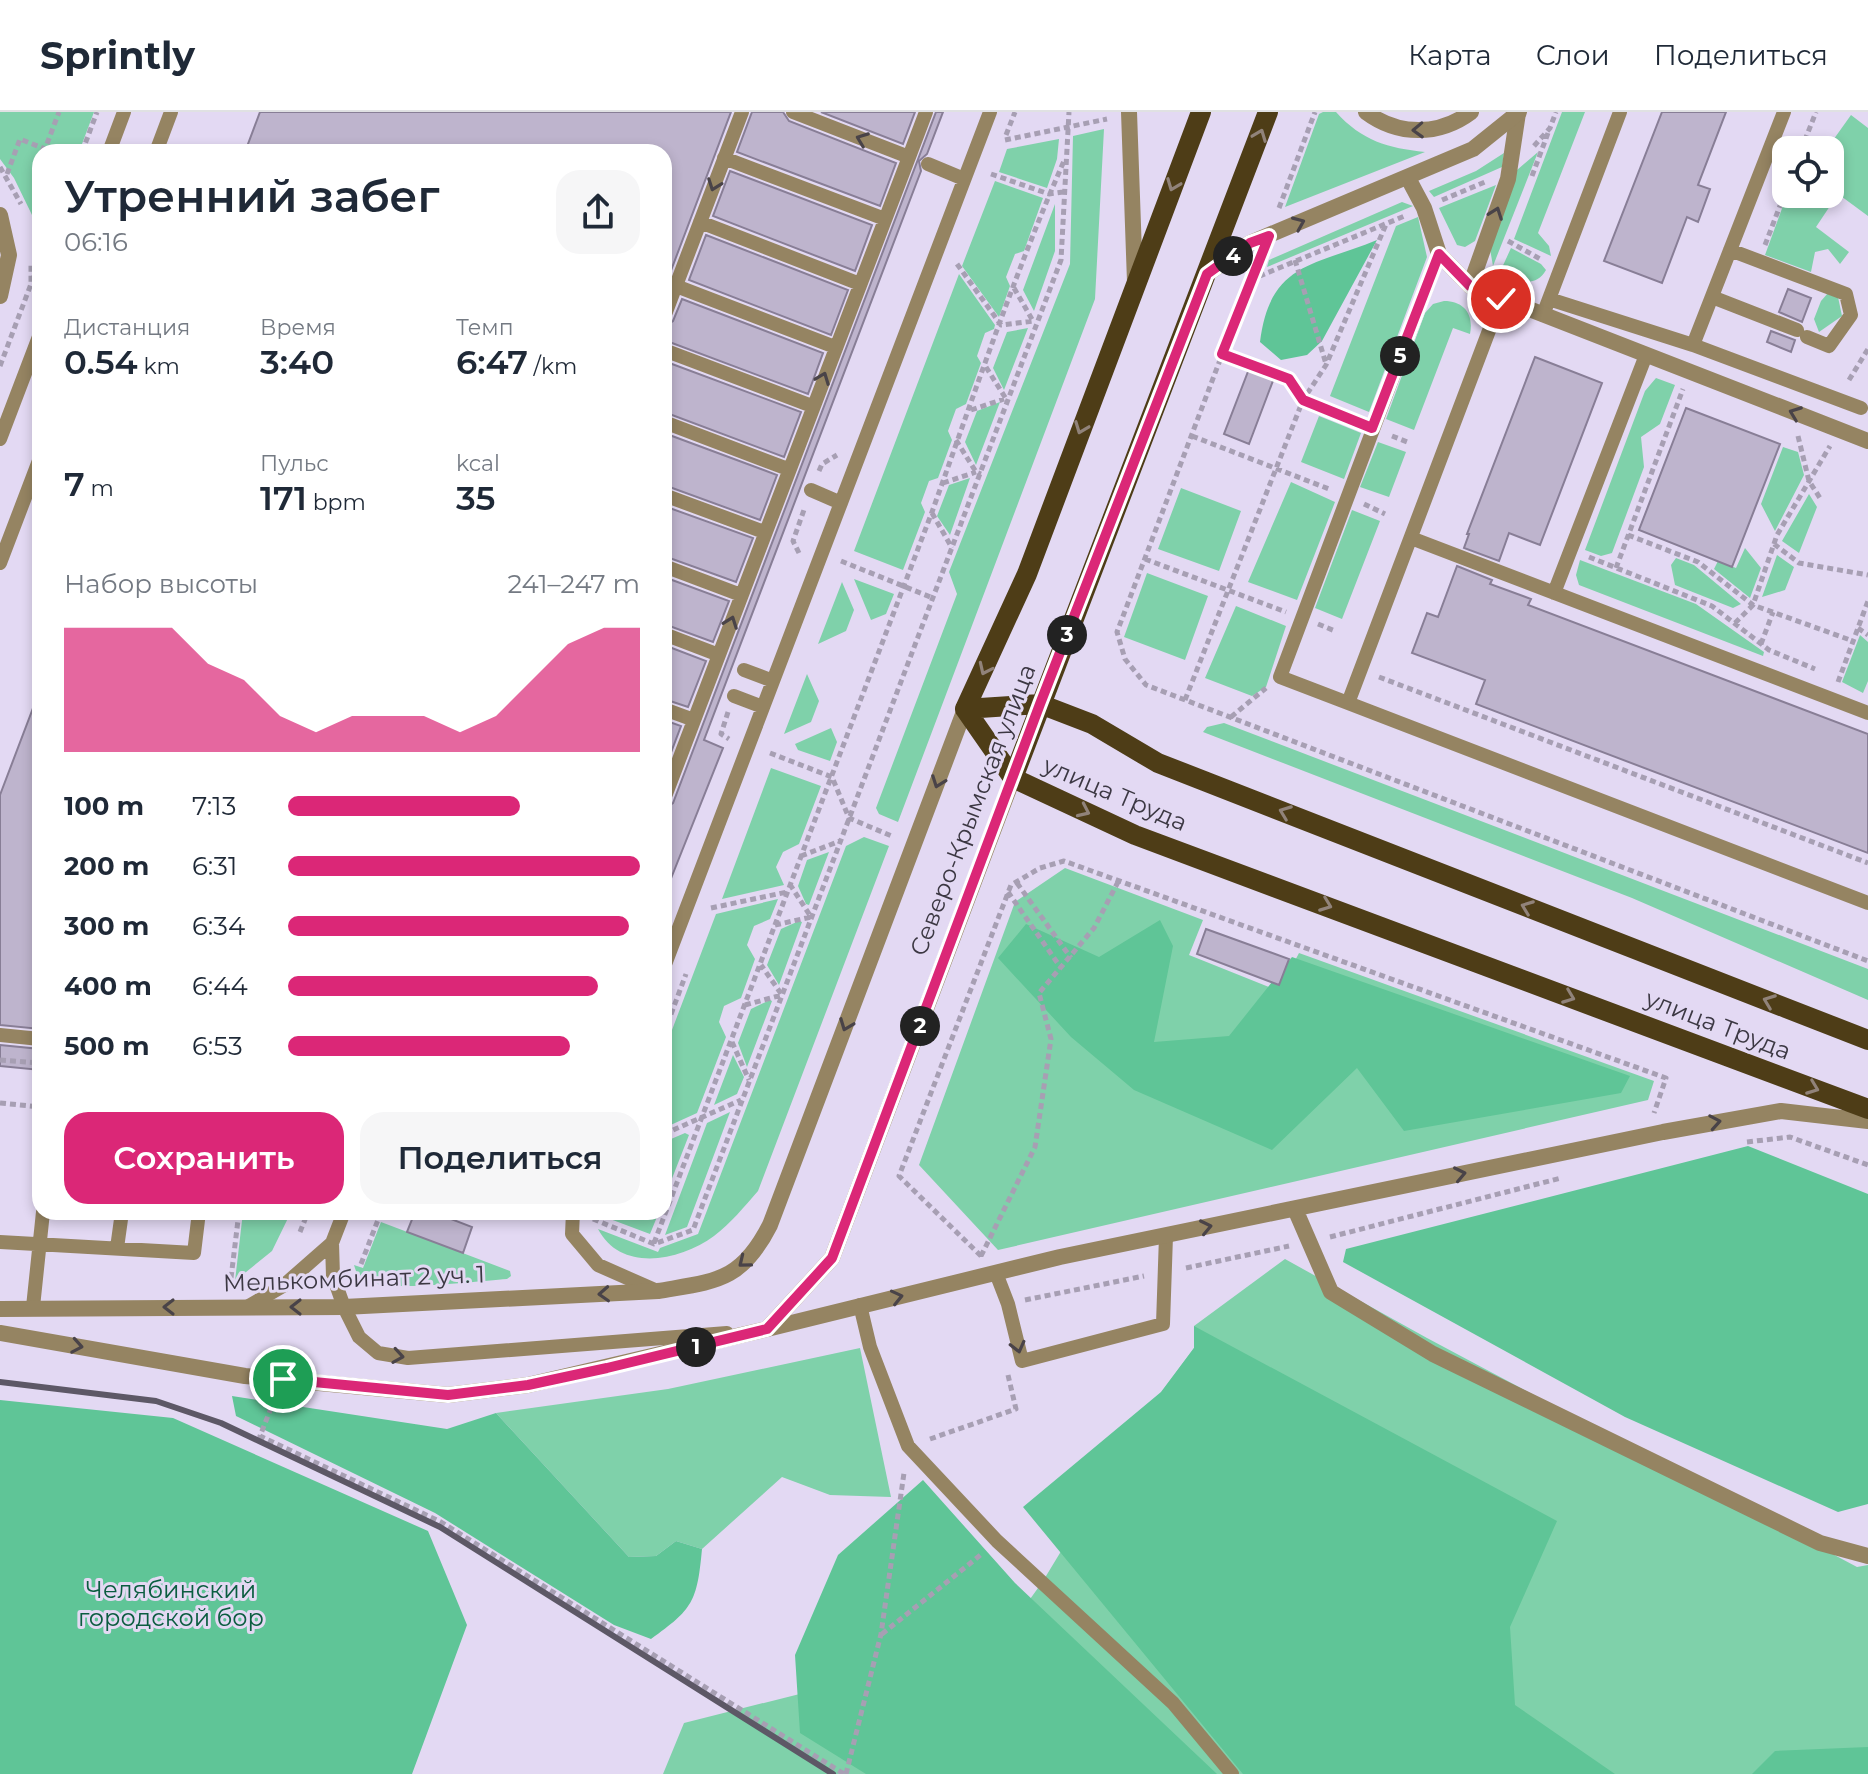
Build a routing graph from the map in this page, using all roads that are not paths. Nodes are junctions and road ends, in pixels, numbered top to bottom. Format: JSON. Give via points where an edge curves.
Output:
{"nodes":[{"id":1,"x":124,"y":112,"type":"edge"},
{"id":2,"x":171,"y":112,"type":"edge"},
{"id":3,"x":742,"y":112,"type":"edge"},
{"id":4,"x":793,"y":112,"type":"edge"},
{"id":5,"x":926,"y":112,"type":"edge"},
{"id":6,"x":990,"y":112,"type":"edge"},
{"id":7,"x":1129,"y":112,"type":"edge"},
{"id":8,"x":1201,"y":112,"type":"edge"},
{"id":9,"x":1268,"y":112,"type":"edge"},
{"id":10,"x":1366,"y":112,"type":"edge"},
{"id":11,"x":1471,"y":112,"type":"edge"},
{"id":12,"x":1519,"y":112,"type":"edge"},
{"id":13,"x":1620,"y":112,"type":"edge"},
{"id":14,"x":1784,"y":112,"type":"edge"},
{"id":15,"x":112,"y":144,"type":"edge"},
{"id":16,"x":159,"y":144,"type":"edge"},
{"id":17,"x":909,"y":157,"type":"junction"},
{"id":18,"x":724,"y":158,"type":"junction"},
{"id":19,"x":928,"y":164,"type":"dead end"},
{"id":20,"x":1408,"y":178,"type":"junction"},
{"id":21,"x":964,"y":179,"type":"junction"},
{"id":22,"x":0,"y":215,"type":"edge"},
{"id":23,"x":885,"y":219,"type":"junction"},
{"id":24,"x":700,"y":222,"type":"junction"},
{"id":25,"x":1730,"y":250,"type":"junction"},
{"id":26,"x":1439,"y":254,"type":"junction"},
{"id":27,"x":1207,"y":274,"type":"junction"},
{"id":28,"x":860,"y":284,"type":"junction"},
{"id":29,"x":1135,"y":284,"type":"junction"},
{"id":30,"x":676,"y":286,"type":"junction"},
{"id":31,"x":1470,"y":286,"type":"junction"},
{"id":32,"x":0,"y":296,"type":"edge"},
{"id":33,"x":672,"y":296,"type":"edge"},
{"id":34,"x":1712,"y":297,"type":"junction"},
{"id":35,"x":1501,"y":299,"type":"junction"},
{"id":36,"x":1546,"y":307,"type":"junction"},
{"id":37,"x":1693,"y":345,"type":"junction"},
{"id":38,"x":835,"y":347,"type":"junction"},
{"id":39,"x":672,"y":353,"type":"edge"},
{"id":40,"x":32,"y":355,"type":"edge"},
{"id":41,"x":1646,"y":355,"type":"junction"},
{"id":42,"x":812,"y":406,"type":"junction"},
{"id":43,"x":1861,"y":408,"type":"dead end"},
{"id":44,"x":672,"y":425,"type":"edge"},
{"id":45,"x":0,"y":439,"type":"edge"},
{"id":46,"x":1868,"y":441,"type":"edge"},
{"id":47,"x":788,"y":469,"type":"junction"},
{"id":48,"x":32,"y":479,"type":"edge"},
{"id":49,"x":811,"y":490,"type":"road end"},
{"id":50,"x":672,"y":498,"type":"edge"},
{"id":51,"x":841,"y":503,"type":"junction"},
{"id":52,"x":764,"y":532,"type":"junction"},
{"id":53,"x":1411,"y":538,"type":"junction"},
{"id":54,"x":0,"y":563,"type":"edge"},
{"id":55,"x":672,"y":569,"type":"edge"},
{"id":56,"x":1554,"y":593,"type":"junction"},
{"id":57,"x":741,"y":595,"type":"junction"},
{"id":58,"x":672,"y":637,"type":"edge"},
{"id":59,"x":719,"y":655,"type":"junction"},
{"id":60,"x":744,"y":670,"type":"dead end"},
{"id":61,"x":773,"y":681,"type":"junction"},
{"id":62,"x":734,"y":696,"type":"road end"},
{"id":63,"x":1348,"y":703,"type":"junction"},
{"id":64,"x":1040,"y":704,"type":"junction"},
{"id":65,"x":763,"y":707,"type":"junction"},
{"id":66,"x":965,"y":709,"type":"junction"},
{"id":67,"x":672,"y":712,"type":"edge"},
{"id":68,"x":1868,"y":713,"type":"edge"},
{"id":69,"x":694,"y":720,"type":"junction"},
{"id":70,"x":672,"y":775,"type":"edge"},
{"id":71,"x":1013,"y":778,"type":"junction"},
{"id":72,"x":1868,"y":903,"type":"edge"},
{"id":73,"x":672,"y":946,"type":"edge"},
{"id":74,"x":0,"y":1035,"type":"edge"},
{"id":75,"x":32,"y":1038,"type":"edge"},
{"id":76,"x":1868,"y":1040,"type":"edge"},
{"id":77,"x":1868,"y":1109,"type":"edge"},
{"id":78,"x":1868,"y":1121,"type":"edge"},
{"id":79,"x":1295,"y":1209,"type":"junction"},
{"id":80,"x":42,"y":1220,"type":"edge"},
{"id":81,"x":121,"y":1220,"type":"edge"},
{"id":82,"x":198,"y":1220,"type":"edge"},
{"id":83,"x":341,"y":1220,"type":"edge"},
{"id":84,"x":573,"y":1220,"type":"edge"},
{"id":85,"x":1166,"y":1236,"type":"junction"},
{"id":86,"x":0,"y":1242,"type":"edge"},
{"id":87,"x":332,"y":1243,"type":"junction"},
{"id":88,"x":39,"y":1244,"type":"junction"},
{"id":89,"x":117,"y":1248,"type":"junction"},
{"id":90,"x":996,"y":1273,"type":"junction"},
{"id":91,"x":709,"y":1282,"type":"joint"},
{"id":92,"x":658,"y":1291,"type":"junction"},
{"id":93,"x":860,"y":1305,"type":"junction"},
{"id":94,"x":33,"y":1307,"type":"junction"},
{"id":95,"x":247,"y":1307,"type":"junction"},
{"id":96,"x":344,"y":1307,"type":"junction"},
{"id":97,"x":0,"y":1309,"type":"edge"},
{"id":98,"x":767,"y":1329,"type":"junction"},
{"id":99,"x":0,"y":1333,"type":"edge"},
{"id":100,"x":1868,"y":1556,"type":"edge"},
{"id":101,"x":1232,"y":1774,"type":"edge"}],
"edges":[{"from":1,"to":15,"type":"lane"},
{"from":2,"to":16,"type":"lane"},
{"from":3,"to":18,"type":"lane"},
{"from":17,"to":4,"type":"lane","one_way":true},
{"from":5,"to":17,"type":"lane"},
{"from":6,"to":21,"type":"lane"},
{"from":7,"to":29,"type":"street"},
{"from":8,"to":29,"type":"main road","name":"Северо-Крымская улица","one_way":true},
{"from":27,"to":9,"type":"main road","name":"Северо-Крымская улица","one_way":true},
{"from":11,"to":10,"type":"street","one_way":true,"via":[[1457,123],[1405,131]]},
{"from":12,"to":20,"type":"street","via":[[1473,149]]},
{"from":31,"to":12,"type":"street","one_way":true,"via":[[1512,167]]},
{"from":13,"to":36,"type":"lane"},
{"from":14,"to":25,"type":"lane"},
{"from":17,"to":23,"type":"lane"},
{"from":18,"to":23,"type":"lane"},
{"from":18,"to":24,"type":"lane","one_way":true},
{"from":19,"to":21,"type":"lane"},
{"from":20,"to":26,"type":"street"},
{"from":27,"to":20,"type":"street","one_way":true,"via":[[1250,243]]},
{"from":21,"to":51,"type":"lane"},
{"from":22,"to":32,"type":"street","via":[[9,255]]},
{"from":23,"to":28,"type":"lane"},
{"from":24,"to":28,"type":"lane"},
{"from":24,"to":30,"type":"lane"},
{"from":25,"to":34,"type":"lane"},
{"from":25,"to":34,"type":"lane","via":[[1846,294],[1851,315],[1829,346]]},
{"from":26,"to":31,"type":"street"},
{"from":26,"to":63,"type":"lane","via":[[1280,677]]},
{"from":27,"to":64,"type":"main road","name":"Северо-Крымская улица"},
{"from":28,"to":38,"type":"lane"},
{"from":29,"to":66,"type":"main road","name":"Северо-Крымская улица","one_way":true,"via":[[1027,574]]},
{"from":30,"to":33,"type":"lane"},
{"from":30,"to":38,"type":"lane"},
{"from":31,"to":35,"type":"street"},
{"from":34,"to":37,"type":"lane"},
{"from":35,"to":36,"type":"street"},
{"from":35,"to":53,"type":"lane"},
{"from":36,"to":37,"type":"lane"},
{"from":36,"to":41,"type":"street"},
{"from":37,"to":43,"type":"lane"},
{"from":42,"to":38,"type":"lane","one_way":true},
{"from":39,"to":42,"type":"lane"},
{"from":40,"to":45,"type":"lane"},
{"from":46,"to":41,"type":"street","one_way":true,"via":[[1684,377]]},
{"from":41,"to":56,"type":"lane"},
{"from":42,"to":47,"type":"lane"},
{"from":44,"to":47,"type":"lane"},
{"from":47,"to":52,"type":"lane"},
{"from":48,"to":54,"type":"lane"},
{"from":49,"to":51,"type":"lane"},
{"from":50,"to":52,"type":"lane"},
{"from":51,"to":61,"type":"lane"},
{"from":52,"to":57,"type":"lane"},
{"from":53,"to":56,"type":"lane"},
{"from":53,"to":63,"type":"lane"},
{"from":55,"to":57,"type":"lane"},
{"from":56,"to":68,"type":"lane"},
{"from":59,"to":57,"type":"lane","one_way":true},
{"from":58,"to":59,"type":"lane"},
{"from":59,"to":69,"type":"lane"},
{"from":60,"to":61,"type":"lane"},
{"from":61,"to":65,"type":"lane"},
{"from":62,"to":65,"type":"lane"},
{"from":63,"to":72,"type":"lane"},
{"from":64,"to":66,"type":"main road","name":"улица Труда"},
{"from":64,"to":71,"type":"main road","name":"Северо-Крымская улица"},
{"from":76,"to":64,"type":"main road","name":"улица Труда","one_way":true,"via":[[1158,763],[1092,724]]},
{"from":65,"to":73,"type":"lane"},
{"from":66,"to":71,"type":"main road","name":"улица Труда"},
{"from":66,"to":91,"type":"street","name":"Северо-Крымская улица","one_way":true,"via":[[770,1225],[745,1265]]},
{"from":67,"to":69,"type":"lane"},
{"from":69,"to":70,"type":"lane"},
{"from":71,"to":77,"type":"main road","name":"улица Труда","one_way":true,"via":[[1135,835]]},
{"from":71,"to":98,"type":"street","name":"Северо-Крымская улица","via":[[832,1258]]},
{"from":74,"to":75,"type":"lane"},
{"from":79,"to":78,"type":"street","one_way":true,"via":[[1781,1111]]},
{"from":85,"to":79,"type":"street","one_way":true},
{"from":79,"to":100,"type":"street","via":[[1331,1292],[1433,1354],[1820,1543]]},
{"from":80,"to":88,"type":"lane"},
{"from":81,"to":89,"type":"lane"},
{"from":82,"to":89,"type":"lane","via":[[194,1253]]},
{"from":83,"to":87,"type":"lane"},
{"from":84,"to":92,"type":"lane","via":[[572,1234],[598,1265]]},
{"from":85,"to":90,"type":"street"},
{"from":90,"to":85,"type":"lane","one_way":true,"via":[[1022,1361],[1163,1324]]},
{"from":86,"to":88,"type":"lane"},
{"from":87,"to":95,"type":"lane","via":[[283,1286]]},
{"from":87,"to":96,"type":"lane","via":[[333,1276]]},
{"from":88,"to":89,"type":"lane"},
{"from":88,"to":94,"type":"lane"},
{"from":93,"to":90,"type":"street","one_way":true},
{"from":91,"to":92,"type":"street","name":"Мелькомбинат 2 уч. 1"},
{"from":92,"to":96,"type":"street","name":"Мелькомбинат 2 уч. 1","one_way":true},
{"from":93,"to":98,"type":"street"},
{"from":93,"to":101,"type":"lane","via":[[870,1347],[908,1446],[997,1541],[1173,1703]]},
{"from":95,"to":94,"type":"street","name":"Мелькомбинат 2 уч. 1","one_way":true},
{"from":94,"to":97,"type":"street","name":"Мелькомбинат 2 уч. 1"},
{"from":96,"to":95,"type":"street","name":"Мелькомбинат 2 уч. 1","one_way":true},
{"from":96,"to":98,"type":"lane","one_way":true,"via":[[359,1337],[378,1353],[408,1358]]},
{"from":99,"to":98,"type":"street","one_way":true,"via":[[245,1376],[448,1395],[528,1385]]}]}
